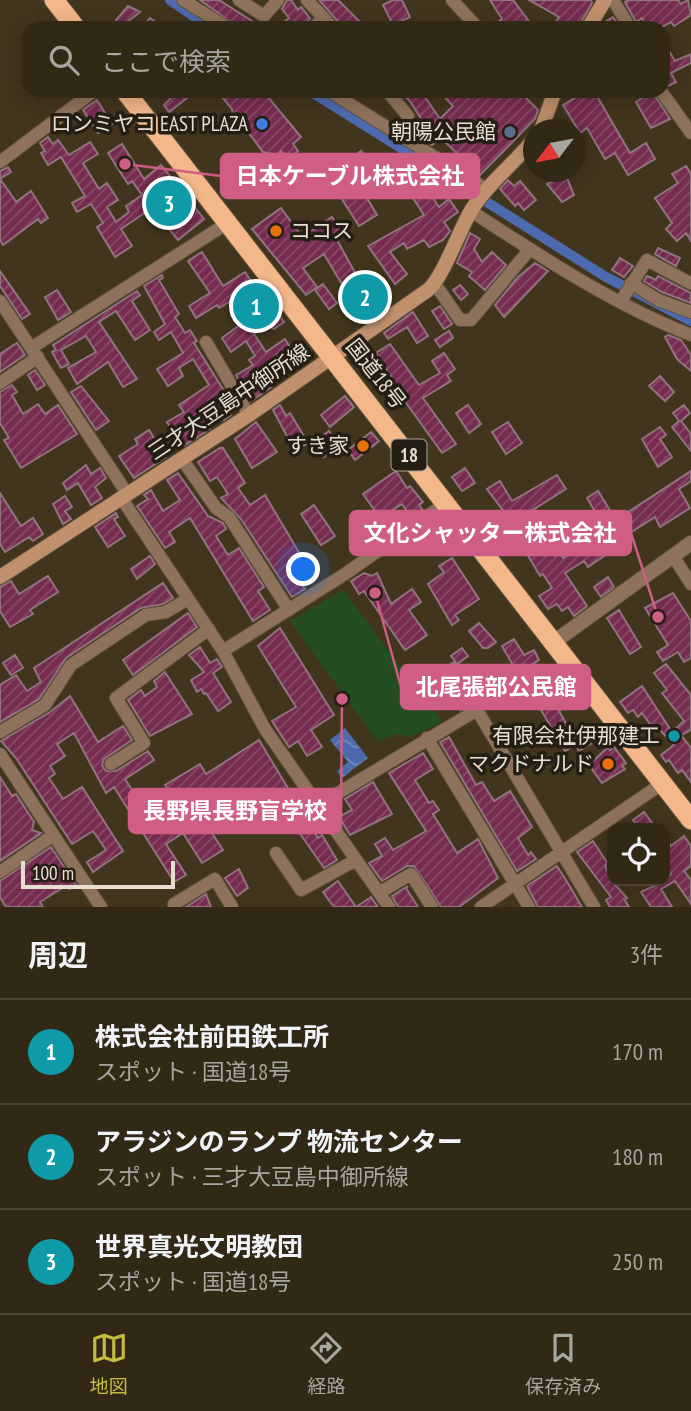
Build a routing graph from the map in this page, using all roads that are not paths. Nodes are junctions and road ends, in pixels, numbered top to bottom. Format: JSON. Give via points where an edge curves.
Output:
{"nodes":[{"id":1,"x":54,"y":0,"type":"edge"},
{"id":2,"x":183,"y":0,"type":"edge"},
{"id":3,"x":239,"y":0,"type":"edge"},
{"id":4,"x":278,"y":0,"type":"edge"},
{"id":5,"x":307,"y":0,"type":"edge"},
{"id":6,"x":452,"y":0,"type":"edge"},
{"id":7,"x":605,"y":0,"type":"edge"},
{"id":8,"x":613,"y":0,"type":"edge"},
{"id":9,"x":324,"y":18,"type":"junction"},
{"id":10,"x":70,"y":21,"type":"edge"},
{"id":11,"x":217,"y":21,"type":"edge"},
{"id":12,"x":320,"y":21,"type":"edge"},
{"id":13,"x":327,"y":21,"type":"edge"},
{"id":14,"x":472,"y":21,"type":"edge"},
{"id":15,"x":592,"y":21,"type":"edge"},
{"id":16,"x":626,"y":21,"type":"edge"},
{"id":17,"x":85,"y":98,"type":"edge"},
{"id":18,"x":130,"y":98,"type":"edge"},
{"id":19,"x":340,"y":98,"type":"edge"},
{"id":20,"x":393,"y":98,"type":"edge"},
{"id":21,"x":552,"y":98,"type":"edge"},
{"id":22,"x":666,"y":98,"type":"edge"},
{"id":23,"x":408,"y":116,"type":"dead end"},
{"id":24,"x":545,"y":119,"type":"edge"},
{"id":25,"x":691,"y":132,"type":"edge"},
{"id":26,"x":523,"y":150,"type":"edge"},
{"id":27,"x":0,"y":162,"type":"edge"},
{"id":28,"x":486,"y":189,"type":"junction"},
{"id":29,"x":471,"y":211,"type":"junction"},
{"id":30,"x":226,"y":224,"type":"junction"},
{"id":31,"x":530,"y":249,"type":"junction"},
{"id":32,"x":690,"y":283,"type":"edge"},
{"id":33,"x":435,"y":284,"type":"junction"},
{"id":34,"x":631,"y":284,"type":"junction"},
{"id":35,"x":622,"y":299,"type":"junction"},
{"id":36,"x":0,"y":301,"type":"edge"},
{"id":37,"x":691,"y":312,"type":"edge"},
{"id":38,"x":691,"y":335,"type":"edge"},
{"id":39,"x":206,"y":342,"type":"dead end"},
{"id":40,"x":35,"y":352,"type":"junction"},
{"id":41,"x":334,"y":357,"type":"junction"},
{"id":42,"x":0,"y":383,"type":"edge"},
{"id":43,"x":248,"y":415,"type":"junction"},
{"id":44,"x":182,"y":459,"type":"junction"},
{"id":45,"x":125,"y":497,"type":"junction"},
{"id":46,"x":446,"y":503,"type":"junction"},
{"id":47,"x":691,"y":543,"type":"edge"},
{"id":48,"x":673,"y":556,"type":"junction"},
{"id":49,"x":0,"y":577,"type":"edge"},
{"id":50,"x":691,"y":584,"type":"edge"},
{"id":51,"x":188,"y":599,"type":"junction"},
{"id":52,"x":289,"y":610,"type":"junction"},
{"id":53,"x":209,"y":629,"type":"junction"},
{"id":54,"x":554,"y":642,"type":"junction"},
{"id":55,"x":223,"y":651,"type":"junction"},
{"id":56,"x":0,"y":732,"type":"edge"},
{"id":57,"x":427,"y":738,"type":"junction"},
{"id":58,"x":0,"y":754,"type":"edge"},
{"id":59,"x":111,"y":764,"type":"dead end"},
{"id":60,"x":663,"y":783,"type":"junction"},
{"id":61,"x":318,"y":805,"type":"junction"},
{"id":62,"x":691,"y":820,"type":"edge"},
{"id":63,"x":52,"y":836,"type":"junction"},
{"id":64,"x":276,"y":852,"type":"dead end"},
{"id":65,"x":561,"y":852,"type":"junction"},
{"id":66,"x":356,"y":860,"type":"junction"},
{"id":67,"x":0,"y":872,"type":"edge"},
{"id":68,"x":514,"y":885,"type":"junction"},
{"id":69,"x":379,"y":893,"type":"junction"},
{"id":70,"x":101,"y":907,"type":"edge"},
{"id":71,"x":176,"y":907,"type":"edge"},
{"id":72,"x":232,"y":907,"type":"edge"},
{"id":73,"x":389,"y":907,"type":"edge"},
{"id":74,"x":432,"y":907,"type":"edge"},
{"id":75,"x":481,"y":907,"type":"edge"},
{"id":76,"x":529,"y":907,"type":"edge"},
{"id":77,"x":594,"y":907,"type":"edge"}],
"edges":[{"from":1,"to":10,"type":"highway"},
{"from":2,"to":11,"type":"street"},
{"from":3,"to":4,"type":"street","via":[[264,16]]},
{"from":5,"to":9,"type":"street"},
{"from":6,"to":14,"type":"street"},
{"from":7,"to":15,"type":"main road"},
{"from":8,"to":16,"type":"street"},
{"from":9,"to":12,"type":"street"},
{"from":9,"to":13,"type":"street"},
{"from":17,"to":27,"type":"street"},
{"from":18,"to":30,"type":"highway","name":"国道18号","number":"18"},
{"from":19,"to":28,"type":"street"},
{"from":20,"to":23,"type":"street"},
{"from":21,"to":24,"type":"main road"},
{"from":22,"to":25,"type":"street"},
{"from":26,"to":28,"type":"main road","name":"三才大豆島中御所線"},
{"from":28,"to":29,"type":"main road","name":"三才大豆島中御所線"},
{"from":29,"to":31,"type":"street"},
{"from":29,"to":33,"type":"main road","name":"三才大豆島中御所線"},
{"from":30,"to":40,"type":"street"},
{"from":30,"to":41,"type":"highway","name":"国道18号","number":"18"},
{"from":31,"to":33,"type":"street","via":[[471,320],[460,320]]},
{"from":31,"to":35,"type":"street"},
{"from":32,"to":34,"type":"street","via":[[647,260]]},
{"from":33,"to":41,"type":"main road","name":"三才大豆島中御所線"},
{"from":34,"to":35,"type":"street"},
{"from":34,"to":37,"type":"street"},
{"from":35,"to":38,"type":"street"},
{"from":36,"to":40,"type":"street"},
{"from":39,"to":43,"type":"street"},
{"from":40,"to":42,"type":"street"},
{"from":40,"to":45,"type":"street"},
{"from":41,"to":43,"type":"main road","name":"三才大豆島中御所線"},
{"from":41,"to":46,"type":"highway","name":"国道18号","number":"18"},
{"from":43,"to":44,"type":"main road","name":"三才大豆島中御所線"},
{"from":44,"to":45,"type":"main road","name":"三才大豆島中御所線"},
{"from":44,"to":52,"type":"street","via":[[216,508],[229,517]]},
{"from":45,"to":49,"type":"main road","name":"三才大豆島中御所線"},
{"from":45,"to":51,"type":"street"},
{"from":46,"to":52,"type":"street"},
{"from":46,"to":54,"type":"highway","name":"国道18号","number":"18"},
{"from":47,"to":48,"type":"street"},
{"from":48,"to":50,"type":"street"},
{"from":48,"to":54,"type":"street"},
{"from":51,"to":53,"type":"street"},
{"from":51,"to":56,"type":"street","via":[[166,612],[146,615],[99,645],[71,665],[46,705]]},
{"from":52,"to":55,"type":"street"},
{"from":53,"to":55,"type":"street"},
{"from":53,"to":59,"type":"street","via":[[116,698],[144,743]]},
{"from":54,"to":60,"type":"highway","name":"国道18号","number":"18"},
{"from":55,"to":61,"type":"street","via":[[265,729]]},
{"from":57,"to":61,"type":"street"},
{"from":57,"to":65,"type":"street","via":[[477,710]]},
{"from":57,"to":68,"type":"street"},
{"from":58,"to":63,"type":"street"},
{"from":60,"to":62,"type":"highway","name":"国道18号","number":"18"},
{"from":60,"to":65,"type":"street"},
{"from":61,"to":66,"type":"street"},
{"from":63,"to":67,"type":"street"},
{"from":63,"to":70,"type":"street"},
{"from":64,"to":66,"type":"street","via":[[301,890]]},
{"from":65,"to":68,"type":"street"},
{"from":65,"to":77,"type":"street"},
{"from":66,"to":69,"type":"street"},
{"from":68,"to":75,"type":"street"},
{"from":68,"to":76,"type":"street"},
{"from":69,"to":73,"type":"street"},
{"from":69,"to":74,"type":"street","via":[[411,874]]},
{"from":71,"to":72,"type":"street","via":[[174,904],[215,879]]}]}
